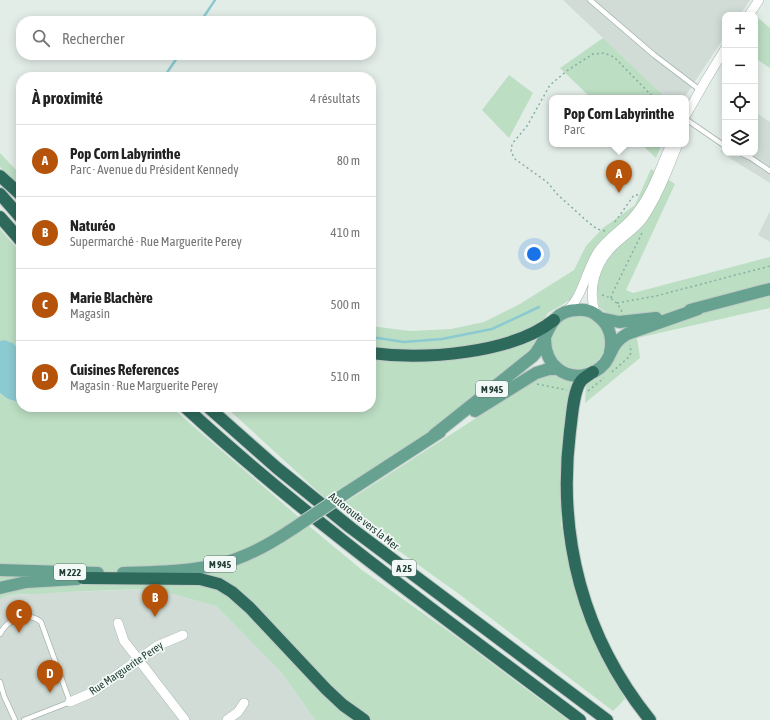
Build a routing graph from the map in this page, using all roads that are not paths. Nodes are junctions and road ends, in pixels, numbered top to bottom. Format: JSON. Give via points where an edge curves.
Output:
{"nodes":[{"id":1,"x":590,"y":0,"type":"edge"},
{"id":2,"x":760,"y":0,"type":"edge"},
{"id":3,"x":751,"y":12,"type":"edge"},
{"id":4,"x":722,"y":54,"type":"edge"},
{"id":5,"x":700,"y":90,"type":"junction"},
{"id":6,"x":689,"y":112,"type":"edge"},
{"id":7,"x":689,"y":122,"type":"edge"},
{"id":8,"x":722,"y":144,"type":"edge"},
{"id":9,"x":670,"y":147,"type":"edge"},
{"id":10,"x":677,"y":147,"type":"edge"},
{"id":11,"x":746,"y":156,"type":"edge"},
{"id":12,"x":770,"y":170,"type":"edge"},
{"id":13,"x":0,"y":176,"type":"edge"},
{"id":14,"x":16,"y":190,"type":"edge"},
{"id":15,"x":0,"y":194,"type":"edge"},
{"id":16,"x":16,"y":212,"type":"edge"},
{"id":17,"x":0,"y":217,"type":"edge"},
{"id":18,"x":16,"y":235,"type":"edge"},
{"id":19,"x":770,"y":289,"type":"edge"},
{"id":20,"x":698,"y":309,"type":"junction"},
{"id":21,"x":566,"y":312,"type":"junction"},
{"id":22,"x":598,"y":316,"type":"junction"},
{"id":23,"x":554,"y":320,"type":"junction"},
{"id":24,"x":545,"y":338,"type":"junction"},
{"id":25,"x":610,"y":352,"type":"junction"},
{"id":26,"x":376,"y":354,"type":"edge"},
{"id":27,"x":558,"y":369,"type":"junction"},
{"id":28,"x":593,"y":372,"type":"junction"},
{"id":29,"x":191,"y":412,"type":"edge"},
{"id":30,"x":214,"y":412,"type":"edge"},
{"id":31,"x":434,"y":435,"type":"junction"},
{"id":32,"x":0,"y":570,"type":"edge"},
{"id":33,"x":116,"y":573,"type":"junction"},
{"id":34,"x":137,"y":573,"type":"joint"},
{"id":35,"x":83,"y":578,"type":"junction"},
{"id":36,"x":0,"y":588,"type":"edge"},
{"id":37,"x":118,"y":623,"type":"dead end"},
{"id":38,"x":0,"y":634,"type":"edge"},
{"id":39,"x":183,"y":635,"type":"dead end"},
{"id":40,"x":138,"y":659,"type":"junction"},
{"id":41,"x":0,"y":682,"type":"edge"},
{"id":42,"x":70,"y":702,"type":"junction"},
{"id":43,"x":244,"y":703,"type":"dead end"},
{"id":44,"x":15,"y":720,"type":"edge"},
{"id":45,"x":24,"y":720,"type":"edge"},
{"id":46,"x":185,"y":720,"type":"edge"},
{"id":47,"x":227,"y":720,"type":"edge"},
{"id":48,"x":364,"y":720,"type":"edge"},
{"id":49,"x":580,"y":720,"type":"edge"},
{"id":50,"x":607,"y":720,"type":"edge"},
{"id":51,"x":650,"y":720,"type":"edge"}],
"edges":[{"from":1,"to":5,"type":"lane","via":[[654,55]]},
{"from":2,"to":3,"type":"street"},
{"from":4,"to":5,"type":"street"},
{"from":5,"to":6,"type":"street"},
{"from":7,"to":8,"type":"lane"},
{"from":9,"to":21,"type":"street","via":[[647,198],[628,223],[607,241],[598,253],[578,298]]},
{"from":10,"to":22,"type":"street","via":[[654,199],[642,218],[614,244],[599,263],[592,288],[593,305]]},
{"from":11,"to":12,"type":"lane"},
{"from":13,"to":14,"type":"highway"},
{"from":15,"to":16,"type":"highway"},
{"from":17,"to":18,"type":"highway"},
{"from":19,"to":20,"type":"main road"},
{"from":20,"to":22,"type":"main road","via":[[619,322]]},
{"from":20,"to":25,"type":"main road","via":[[627,334],[616,342]]},
{"from":21,"to":22,"type":"main road","via":[[581,310]]},
{"from":21,"to":23,"type":"main road"},
{"from":22,"to":25,"type":"main road","via":[[607,326],[611,336]]},
{"from":23,"to":24,"type":"main road"},
{"from":23,"to":26,"type":"highway","via":[[527,335],[473,350],[414,356]]},
{"from":24,"to":27,"type":"main road","via":[[549,358]]},
{"from":24,"to":31,"type":"main road","number":"M 945","via":[[538,352]]},
{"from":25,"to":28,"type":"main road","via":[[605,362]]},
{"from":27,"to":28,"type":"main road","via":[[578,376]]},
{"from":27,"to":31,"type":"main road","number":"M 945","via":[[536,373]]},
{"from":28,"to":51,"type":"highway","via":[[581,381],[576,392],[570,437],[567,481],[572,552],[583,593],[601,641],[621,680]]},
{"from":29,"to":49,"type":"highway","number":"A 25","via":[[347,544]]},
{"from":30,"to":50,"type":"highway","name":"Autoroute vers la Mer","number":"A 25","via":[[345,523]]},
{"from":31,"to":34,"type":"main road","number":"M 945","bridge":true,"via":[[294,528],[246,556],[199,568]]},
{"from":32,"to":33,"type":"main road","number":"M 222"},
{"from":33,"to":34,"type":"main road","number":"M 222"},
{"from":33,"to":35,"type":"main road","number":"M 222"},
{"from":35,"to":36,"type":"main road","number":"M 222","via":[[26,582]]},
{"from":35,"to":48,"type":"highway","via":[[200,579],[219,584],[239,597],[326,689]]},
{"from":37,"to":40,"type":"street","via":[[124,641]]},
{"from":38,"to":42,"type":"lane","via":[[8,624],[23,617],[34,617],[41,622]]},
{"from":39,"to":40,"type":"street","name":"Rue Marguerite Perey","via":[[161,643]]},
{"from":40,"to":42,"type":"street","name":"Rue Marguerite Perey","via":[[93,692]]},
{"from":40,"to":46,"type":"street"},
{"from":41,"to":44,"type":"lane"},
{"from":42,"to":45,"type":"lane"},
{"from":43,"to":47,"type":"street","via":[[238,712]]}]}
